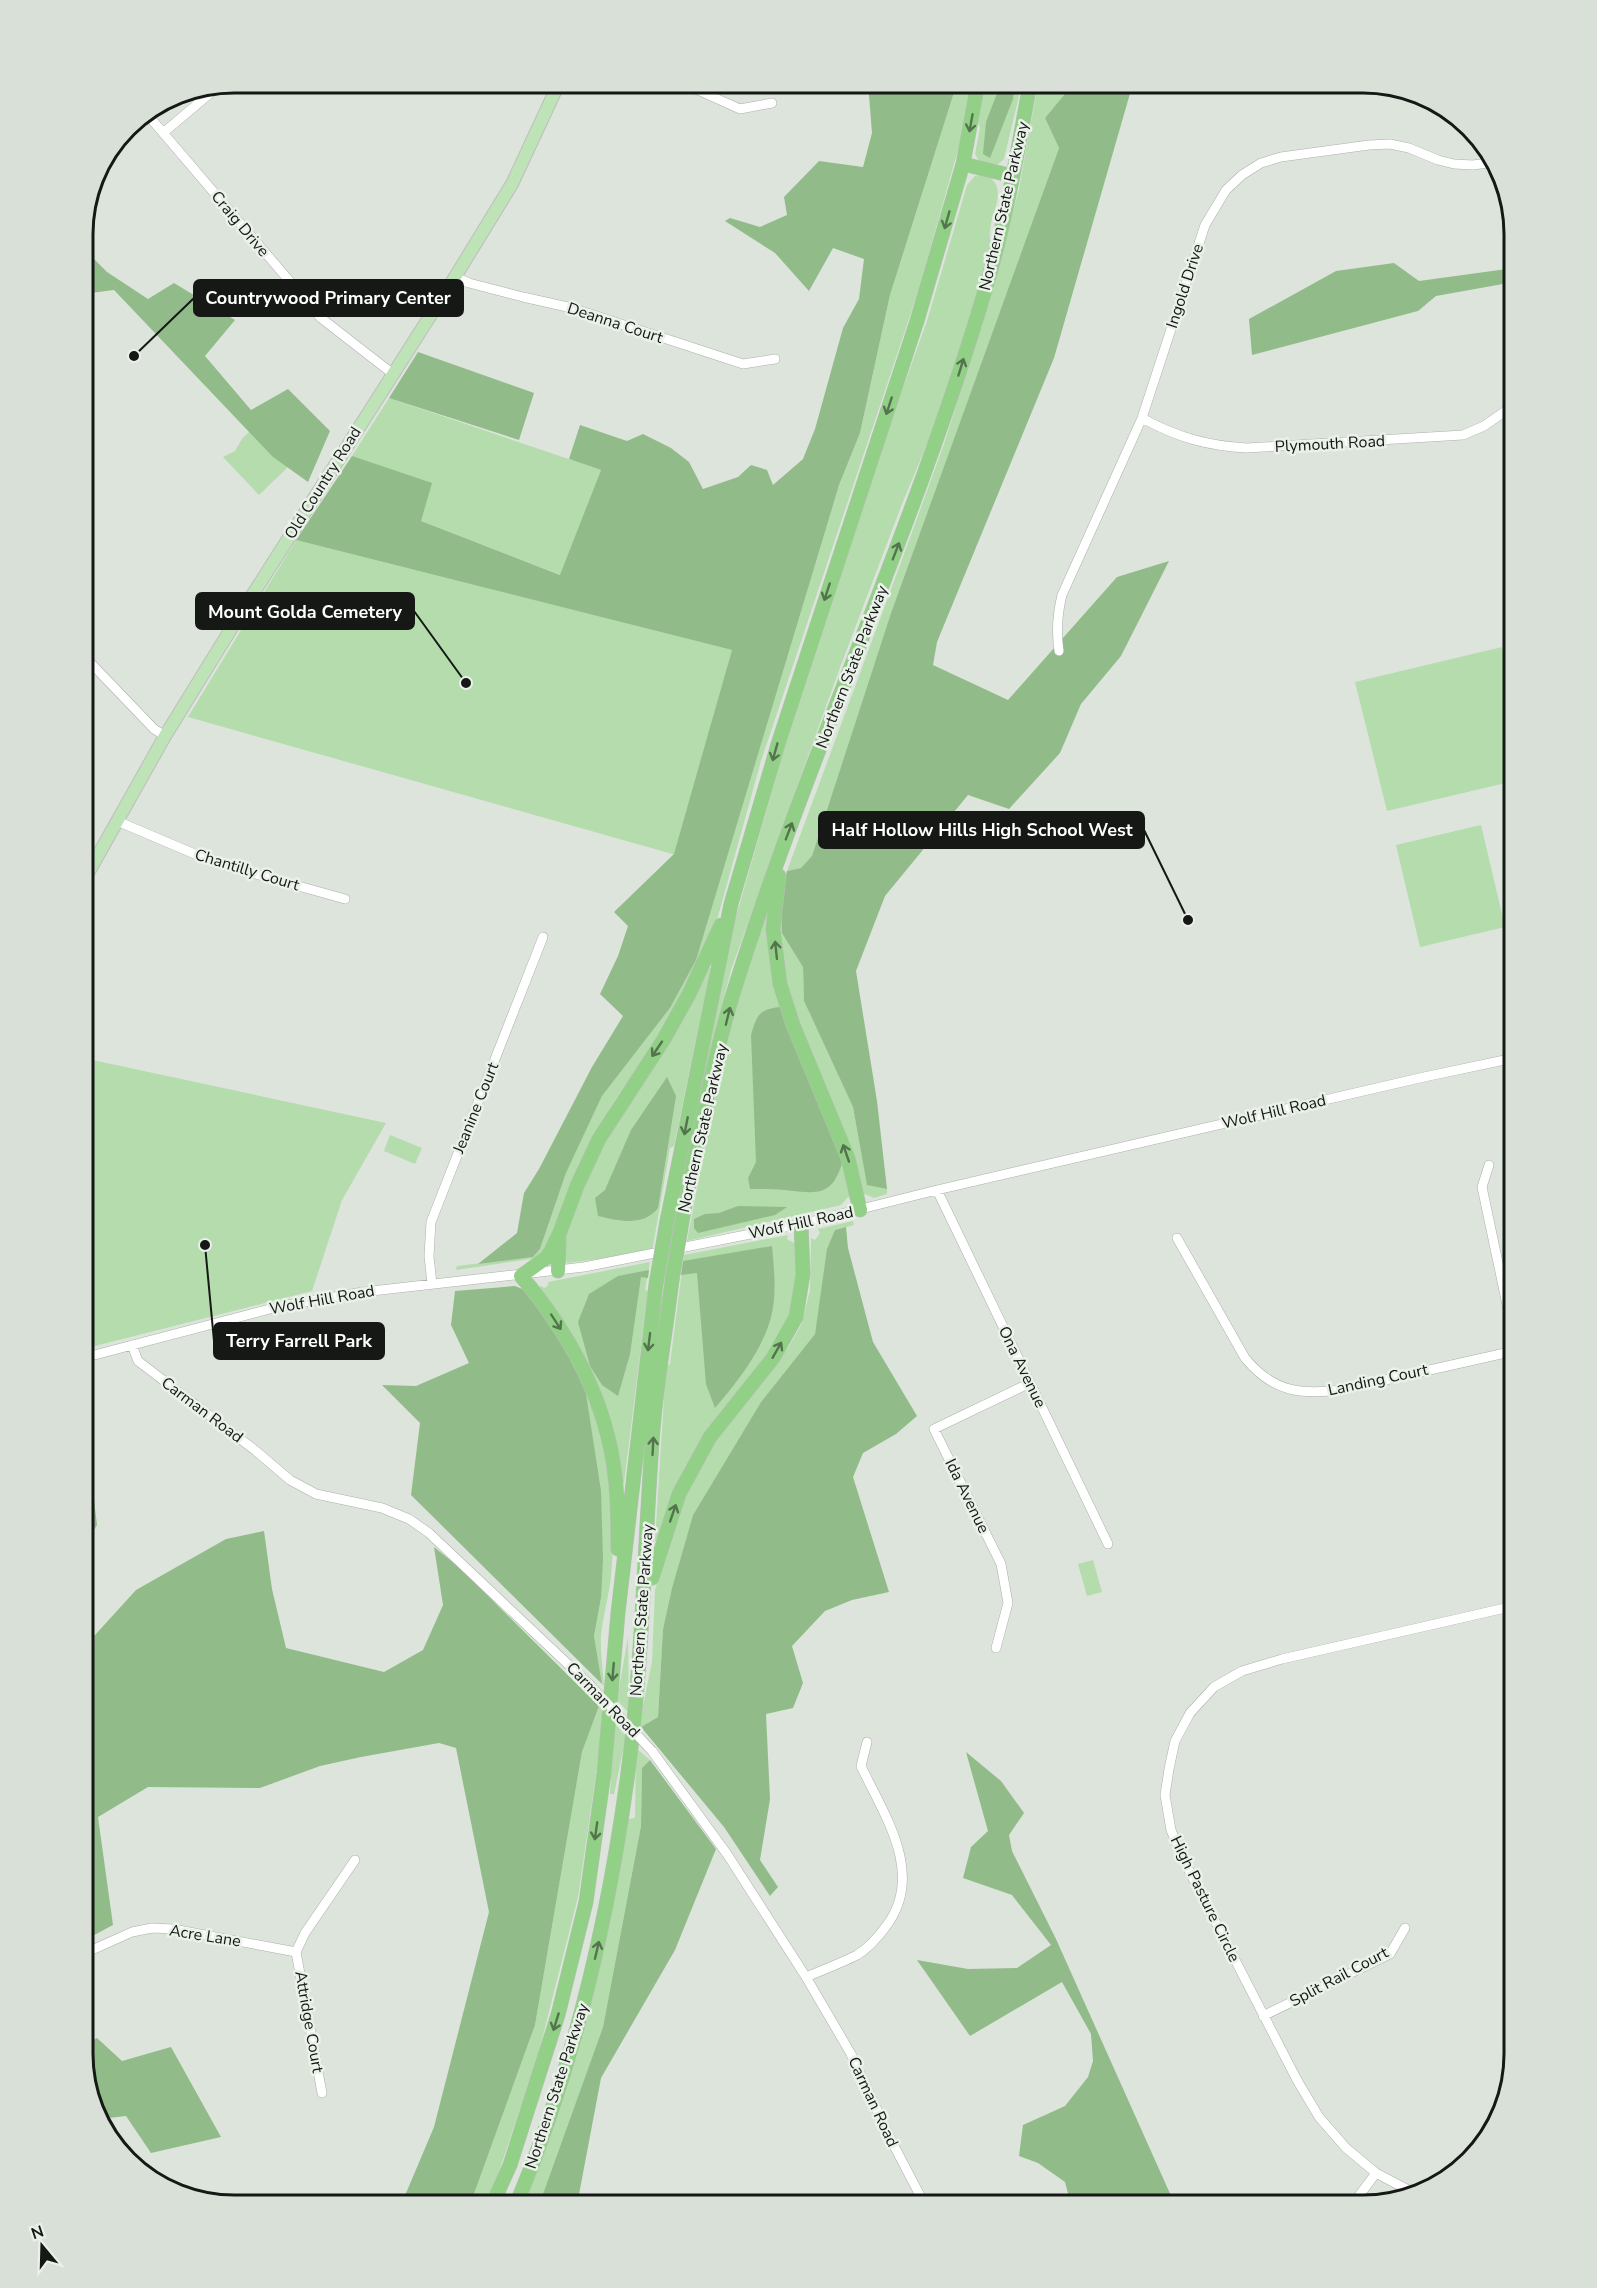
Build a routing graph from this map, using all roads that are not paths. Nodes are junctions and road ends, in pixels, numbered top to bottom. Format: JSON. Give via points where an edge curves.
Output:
{"nodes":[{"id":1,"x":554,"y":93,"type":"edge"},
{"id":2,"x":704,"y":93,"type":"edge"},
{"id":3,"x":976,"y":93,"type":"edge"},
{"id":4,"x":1028,"y":93,"type":"edge"},
{"id":5,"x":206,"y":96,"type":"edge"},
{"id":6,"x":772,"y":103,"type":"dead end"},
{"id":7,"x":152,"y":120,"type":"edge"},
{"id":8,"x":163,"y":133,"type":"junction"},
{"id":9,"x":1485,"y":163,"type":"edge"},
{"id":10,"x":963,"y":164,"type":"junction"},
{"id":11,"x":1013,"y":177,"type":"junction"},
{"id":12,"x":455,"y":277,"type":"junction"},
{"id":13,"x":775,"y":359,"type":"dead end"},
{"id":14,"x":393,"y":374,"type":"junction"},
{"id":15,"x":1504,"y":412,"type":"edge"},
{"id":16,"x":1142,"y":418,"type":"junction"},
{"id":17,"x":1059,"y":651,"type":"dead end"},
{"id":18,"x":93,"y":665,"type":"edge"},
{"id":19,"x":165,"y":736,"type":"junction"},
{"id":20,"x":117,"y":821,"type":"junction"},
{"id":21,"x":781,"y":852,"type":"junction"},
{"id":22,"x":93,"y":864,"type":"edge"},
{"id":23,"x":345,"y":899,"type":"dead end"},
{"id":24,"x":731,"y":904,"type":"junction"},
{"id":25,"x":543,"y":936,"type":"dead end"},
{"id":26,"x":1504,"y":1060,"type":"edge"},
{"id":27,"x":1488,"y":1165,"type":"dead end"},
{"id":28,"x":937,"y":1190,"type":"junction"},
{"id":29,"x":860,"y":1210,"type":"junction"},
{"id":30,"x":801,"y":1224,"type":"junction"},
{"id":31,"x":560,"y":1232,"type":"junction"},
{"id":32,"x":1176,"y":1238,"type":"dead end"},
{"id":33,"x":558,"y":1270,"type":"junction"},
{"id":34,"x":521,"y":1275,"type":"junction"},
{"id":35,"x":432,"y":1284,"type":"junction"},
{"id":36,"x":1504,"y":1287,"type":"edge"},
{"id":37,"x":132,"y":1345,"type":"junction"},
{"id":38,"x":1504,"y":1353,"type":"edge"},
{"id":39,"x":93,"y":1355,"type":"edge"},
{"id":40,"x":1030,"y":1383,"type":"junction"},
{"id":41,"x":1108,"y":1545,"type":"dead end"},
{"id":42,"x":644,"y":1609,"type":"junction"},
{"id":43,"x":1504,"y":1609,"type":"edge"},
{"id":44,"x":618,"y":1613,"type":"junction"},
{"id":45,"x":996,"y":1648,"type":"dead end"},
{"id":46,"x":867,"y":1742,"type":"dead end"},
{"id":47,"x":355,"y":1860,"type":"dead end"},
{"id":48,"x":1405,"y":1928,"type":"dead end"},
{"id":49,"x":93,"y":1949,"type":"edge"},
{"id":50,"x":296,"y":1952,"type":"junction"},
{"id":51,"x":806,"y":1977,"type":"junction"},
{"id":52,"x":1263,"y":2016,"type":"junction"},
{"id":53,"x":322,"y":2093,"type":"dead end"},
{"id":54,"x":1376,"y":2173,"type":"junction"},
{"id":55,"x":1405,"y":2188,"type":"edge"},
{"id":56,"x":496,"y":2195,"type":"edge"},
{"id":57,"x":520,"y":2195,"type":"edge"},
{"id":58,"x":921,"y":2195,"type":"edge"},
{"id":59,"x":1360,"y":2195,"type":"edge"}],
"edges":[{"from":1,"to":12,"type":"main road","name":"Old Country Road","via":[[512,184]]},
{"from":2,"to":6,"type":"street","via":[[740,109]]},
{"from":3,"to":10,"type":"highway","name":"Northern State Parkway","one_way":true},
{"from":4,"to":11,"type":"highway","name":"Northern State Parkway"},
{"from":5,"to":8,"type":"street"},
{"from":7,"to":8,"type":"street","name":"Craig Drive"},
{"from":8,"to":14,"type":"street","name":"Craig Drive","via":[[321,318]]},
{"from":9,"to":16,"type":"street","name":"Ingold Drive","via":[[1454,164],[1409,148],[1380,144],[1281,157],[1242,175],[1226,190],[1205,225]]},
{"from":10,"to":11,"type":"highway"},
{"from":10,"to":24,"type":"highway","name":"Northern State Parkway","one_way":true,"via":[[917,321],[779,741]]},
{"from":21,"to":11,"type":"highway","name":"Northern State Parkway","one_way":true,"via":[[951,398],[987,284]]},
{"from":12,"to":13,"type":"street","name":"Deanna Court","via":[[572,308],[743,364]]},
{"from":12,"to":14,"type":"main road","name":"Old Country Road"},
{"from":14,"to":19,"type":"main road","name":"Old Country Road"},
{"from":15,"to":16,"type":"street","name":"Plymouth Road","via":[[1462,435],[1247,448],[1218,447],[1190,440]]},
{"from":16,"to":17,"type":"street","name":"Ingold Drive","via":[[1062,595],[1056,633]]},
{"from":18,"to":19,"type":"street"},
{"from":19,"to":20,"type":"main road","name":"Old Country Road"},
{"from":20,"to":22,"type":"main road","name":"Old Country Road"},
{"from":20,"to":23,"type":"street","name":"Chantilly Court","via":[[216,863]]},
{"from":29,"to":21,"type":"highway","one_way":true,"via":[[848,1158],[792,1025],[780,984],[773,929]]},
{"from":42,"to":21,"type":"highway","name":"Northern State Parkway","one_way":true,"bridge":true,"via":[[654,1429],[683,1216],[737,980]]},
{"from":24,"to":31,"type":"highway","one_way":true,"via":[[664,1039],[599,1138]]},
{"from":24,"to":44,"type":"highway","name":"Northern State Parkway","one_way":true,"bridge":true,"via":[[656,1284]]},
{"from":25,"to":35,"type":"street","name":"Jeanine Court","via":[[431,1222]]},
{"from":26,"to":28,"type":"street","name":"Wolf Hill Road"},
{"from":27,"to":36,"type":"street","via":[[1482,1186]]},
{"from":28,"to":29,"type":"street","name":"Wolf Hill Road"},
{"from":28,"to":40,"type":"street","name":"Ona Avenue"},
{"from":29,"to":30,"type":"street","name":"Wolf Hill Road"},
{"from":30,"to":33,"type":"street","name":"Wolf Hill Road"},
{"from":42,"to":30,"type":"highway","one_way":true,"via":[[679,1494],[710,1437],[773,1358],[796,1317],[803,1274]]},
{"from":31,"to":33,"type":"highway"},
{"from":31,"to":34,"type":"highway","via":[[546,1258]]},
{"from":32,"to":38,"type":"street","name":"Landing Court","via":[[1245,1358],[1274,1384],[1316,1393],[1341,1390]]},
{"from":33,"to":34,"type":"street","name":"Wolf Hill Road"},
{"from":34,"to":35,"type":"street","name":"Wolf Hill Road"},
{"from":34,"to":44,"type":"highway","one_way":true,"via":[[585,1371],[603,1420],[615,1475]]},
{"from":35,"to":37,"type":"street","name":"Wolf Hill Road","via":[[280,1306]]},
{"from":37,"to":39,"type":"street","name":"Wolf Hill Road"},
{"from":37,"to":51,"type":"street","name":"Carman Road","bridge":true,"via":[[138,1361],[290,1480],[316,1494],[382,1508],[429,1533],[590,1685],[652,1751],[727,1854]]},
{"from":40,"to":41,"type":"street","name":"Ona Avenue"},
{"from":40,"to":45,"type":"street","name":"Ida Avenue","via":[[934,1429],[1001,1564],[1008,1603]]},
{"from":57,"to":42,"type":"highway","name":"Northern State Parkway","one_way":true,"via":[[580,2021],[607,1905],[627,1779]]},
{"from":43,"to":52,"type":"street","name":"High Pasture Circle","via":[[1242,1671],[1214,1687],[1190,1713],[1174,1741],[1168,1769],[1165,1795],[1171,1830]]},
{"from":44,"to":56,"type":"highway","name":"Northern State Parkway","one_way":true,"via":[[604,1773],[586,1902],[558,2015]]},
{"from":46,"to":51,"type":"street","via":[[861,1766],[899,1845],[903,1888],[895,1914],[879,1936],[859,1954]]},
{"from":47,"to":50,"type":"street","name":"Attridge Court","via":[[305,1932]]},
{"from":48,"to":52,"type":"street","name":"Split Rail Court","via":[[1390,1954]]},
{"from":49,"to":50,"type":"street","name":"Acre Lane","via":[[152,1928]]},
{"from":50,"to":53,"type":"street","name":"Attridge Court"},
{"from":51,"to":58,"type":"street","name":"Carman Road","via":[[851,2054]]},
{"from":52,"to":54,"type":"street","name":"High Pasture Circle","via":[[1319,2117],[1346,2148]]},
{"from":54,"to":55,"type":"street","name":"High Pasture Circle"},
{"from":54,"to":59,"type":"street"}]}
